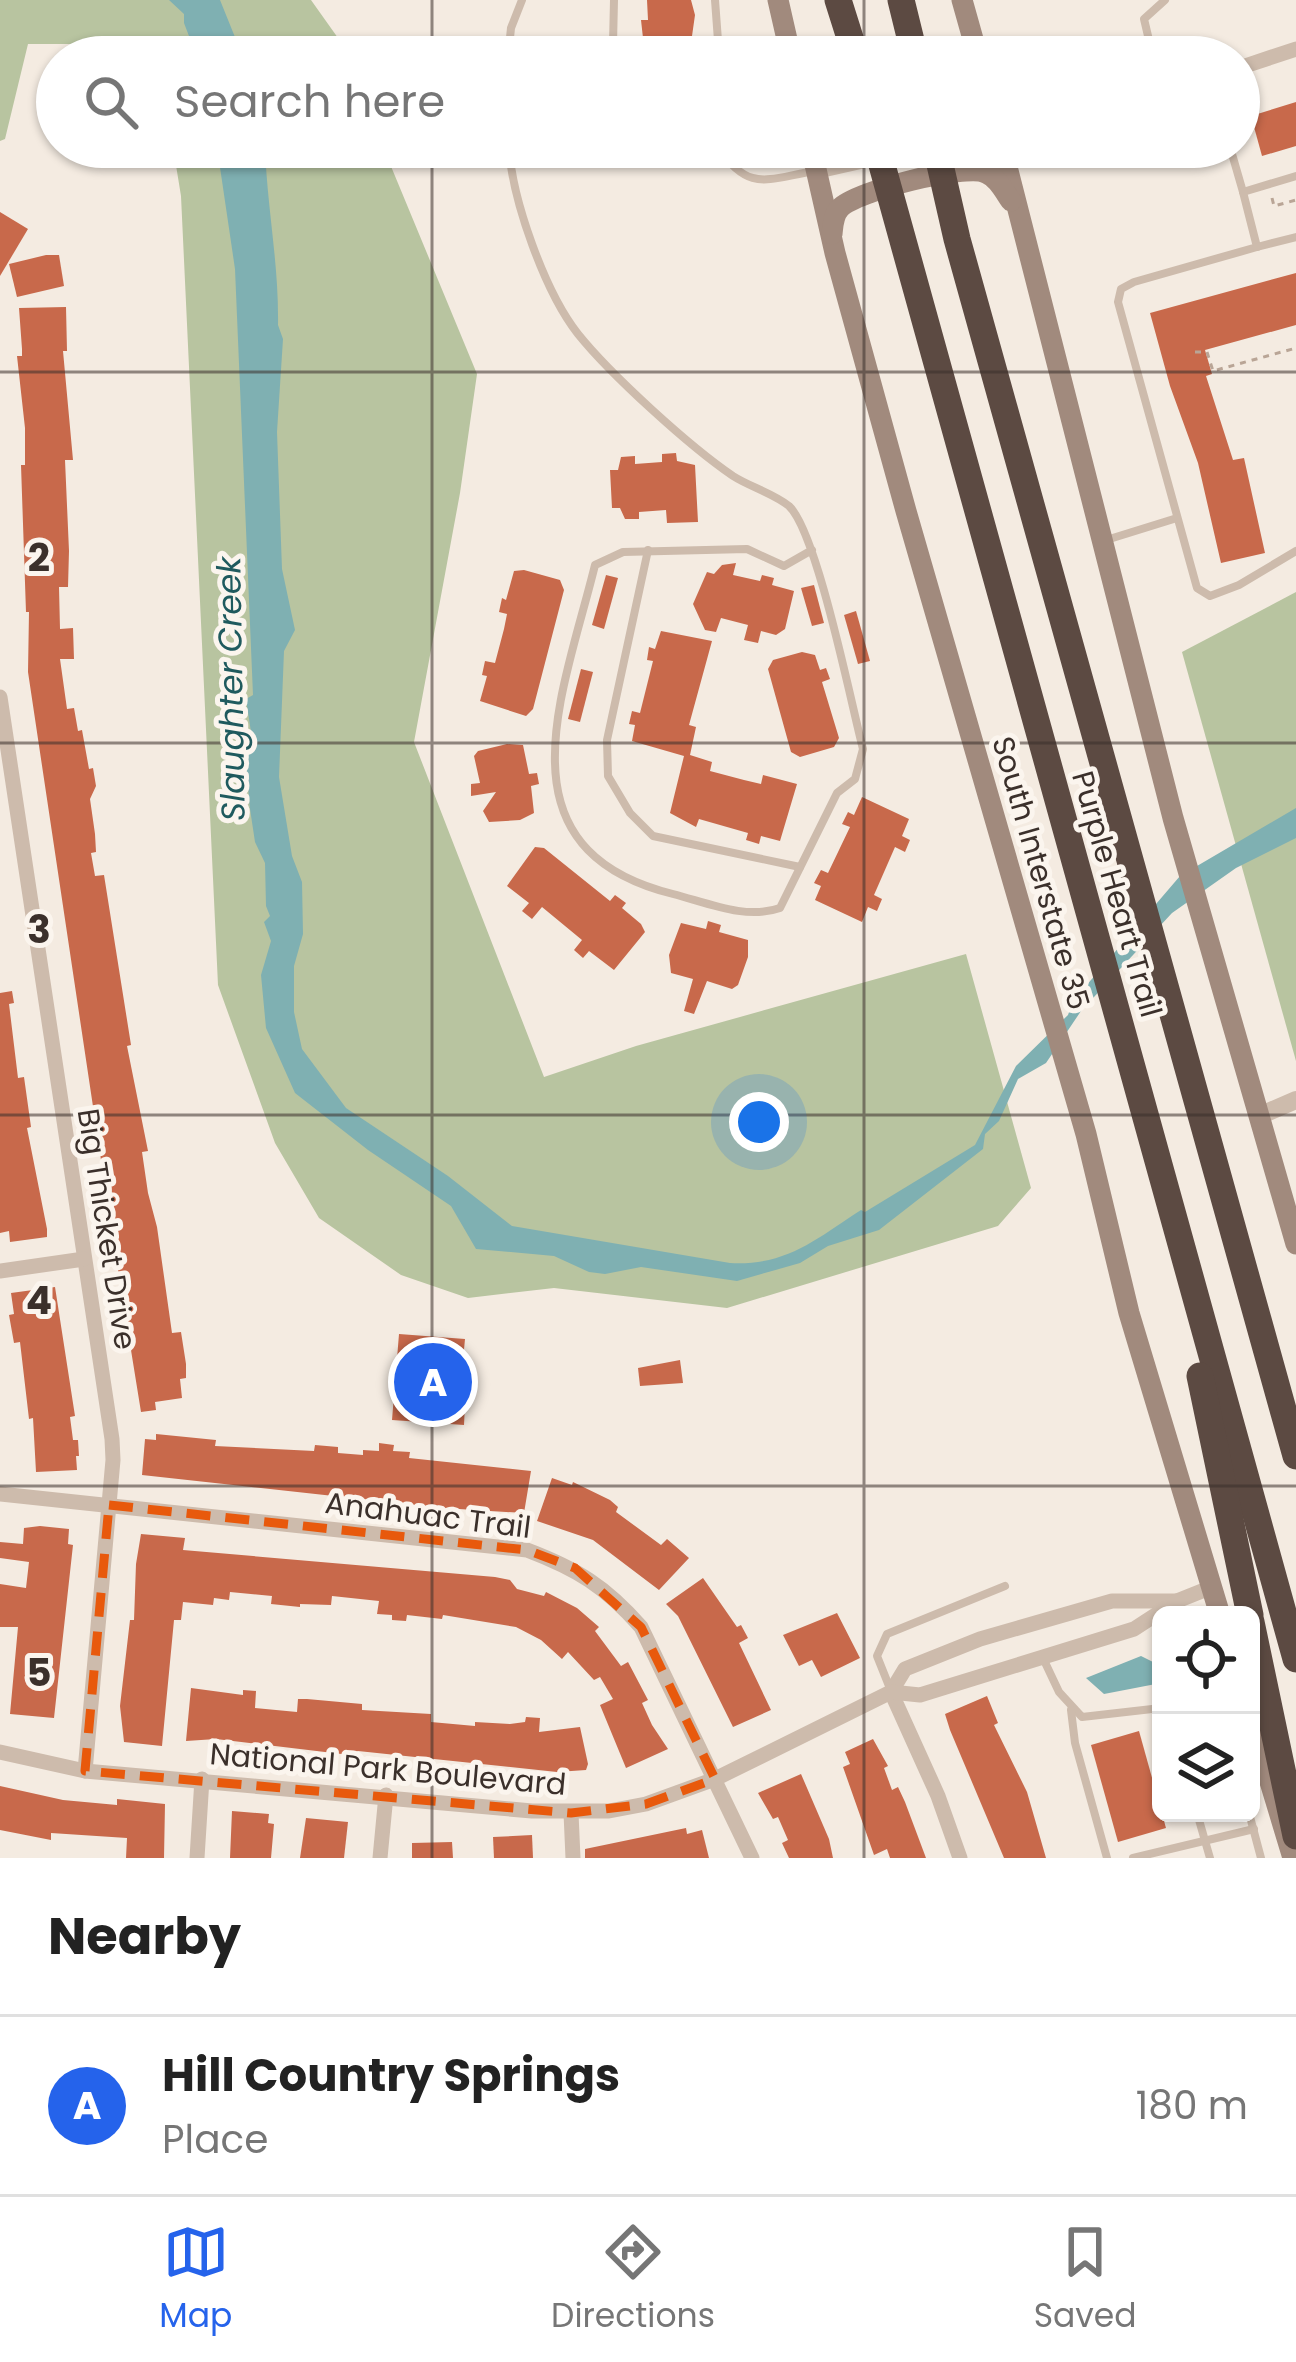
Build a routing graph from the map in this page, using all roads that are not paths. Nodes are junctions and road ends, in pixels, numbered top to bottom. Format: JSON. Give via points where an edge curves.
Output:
{"nodes":[{"id":1,"x":522,"y":0,"type":"edge"},
{"id":2,"x":614,"y":0,"type":"edge"},
{"id":3,"x":716,"y":0,"type":"edge"},
{"id":4,"x":778,"y":0,"type":"edge"},
{"id":5,"x":840,"y":0,"type":"edge"},
{"id":6,"x":902,"y":0,"type":"edge"},
{"id":7,"x":962,"y":0,"type":"edge"},
{"id":8,"x":1166,"y":0,"type":"edge"},
{"id":9,"x":510,"y":36,"type":"edge"},
{"id":10,"x":613,"y":36,"type":"edge"},
{"id":11,"x":718,"y":36,"type":"edge"},
{"id":12,"x":786,"y":36,"type":"edge"},
{"id":13,"x":850,"y":36,"type":"edge"},
{"id":14,"x":910,"y":36,"type":"edge"},
{"id":15,"x":972,"y":36,"type":"edge"},
{"id":16,"x":1148,"y":36,"type":"edge"},
{"id":17,"x":1296,"y":49,"type":"edge"},
{"id":18,"x":1260,"y":61,"type":"edge"},
{"id":19,"x":510,"y":168,"type":"edge"},
{"id":20,"x":733,"y":168,"type":"edge"},
{"id":21,"x":829,"y":168,"type":"edge"},
{"id":22,"x":883,"y":168,"type":"edge"},
{"id":23,"x":941,"y":168,"type":"edge"},
{"id":24,"x":1007,"y":168,"type":"edge"},
{"id":25,"x":1236,"y":168,"type":"edge"},
{"id":26,"x":821,"y":170,"type":"junction"},
{"id":27,"x":1296,"y":176,"type":"edge"},
{"id":28,"x":1243,"y":192,"type":"junction"},
{"id":29,"x":1017,"y":210,"type":"junction"},
{"id":30,"x":1296,"y":237,"type":"edge"},
{"id":31,"x":1257,"y":247,"type":"junction"},
{"id":32,"x":835,"y":253,"type":"junction"},
{"id":33,"x":1177,"y":518,"type":"junction"},
{"id":34,"x":1102,"y":542,"type":"junction"},
{"id":35,"x":648,"y":550,"type":"junction"},
{"id":36,"x":812,"y":550,"type":"junction"},
{"id":37,"x":1296,"y":551,"type":"edge"},
{"id":38,"x":0,"y":697,"type":"edge"},
{"id":39,"x":800,"y":867,"type":"junction"},
{"id":40,"x":1296,"y":1100,"type":"edge"},
{"id":41,"x":1259,"y":1116,"type":"junction"},
{"id":42,"x":1173,"y":1219,"type":"junction"},
{"id":43,"x":1296,"y":1244,"type":"edge"},
{"id":44,"x":84,"y":1258,"type":"junction"},
{"id":45,"x":0,"y":1271,"type":"edge"},
{"id":46,"x":1296,"y":1456,"type":"edge"},
{"id":47,"x":0,"y":1494,"type":"edge"},
{"id":48,"x":110,"y":1505,"type":"junction"},
{"id":49,"x":1005,"y":1586,"type":"dead end"},
{"id":50,"x":1212,"y":1588,"type":"junction"},
{"id":51,"x":1177,"y":1601,"type":"junction"},
{"id":52,"x":1217,"y":1606,"type":"edge"},
{"id":53,"x":1248,"y":1606,"type":"edge"},
{"id":54,"x":1033,"y":1623,"type":"junction"},
{"id":55,"x":1042,"y":1656,"type":"junction"},
{"id":56,"x":1296,"y":1659,"type":"edge"},
{"id":57,"x":1260,"y":1665,"type":"edge"},
{"id":58,"x":891,"y":1692,"type":"junction"},
{"id":59,"x":1071,"y":1708,"type":"junction"},
{"id":60,"x":1152,"y":1708,"type":"edge"},
{"id":61,"x":1260,"y":1749,"type":"edge"},
{"id":62,"x":0,"y":1752,"type":"edge"},
{"id":63,"x":85,"y":1771,"type":"junction"},
{"id":64,"x":202,"y":1779,"type":"junction"},
{"id":65,"x":715,"y":1779,"type":"junction"},
{"id":66,"x":386,"y":1795,"type":"junction"},
{"id":67,"x":571,"y":1813,"type":"junction"},
{"id":68,"x":1199,"y":1822,"type":"edge"},
{"id":69,"x":1252,"y":1822,"type":"edge"},
{"id":70,"x":1254,"y":1829,"type":"junction"},
{"id":71,"x":1296,"y":1836,"type":"edge"},
{"id":72,"x":1205,"y":1842,"type":"junction"},
{"id":73,"x":197,"y":1858,"type":"edge"},
{"id":74,"x":380,"y":1858,"type":"edge"},
{"id":75,"x":573,"y":1858,"type":"edge"},
{"id":76,"x":752,"y":1858,"type":"edge"},
{"id":77,"x":960,"y":1858,"type":"edge"},
{"id":78,"x":1107,"y":1858,"type":"edge"},
{"id":79,"x":1133,"y":1858,"type":"edge"},
{"id":80,"x":1210,"y":1858,"type":"edge"},
{"id":81,"x":1262,"y":1858,"type":"edge"},
{"id":82,"x":1293,"y":1858,"type":"edge"}],
"edges":[{"from":1,"to":9,"type":"lane"},
{"from":2,"to":10,"type":"lane"},
{"from":3,"to":11,"type":"lane"},
{"from":4,"to":12,"type":"main road"},
{"from":5,"to":13,"type":"highway"},
{"from":6,"to":14,"type":"highway"},
{"from":7,"to":15,"type":"main road"},
{"from":8,"to":16,"type":"lane","via":[[1144,19]]},
{"from":17,"to":18,"type":"street"},
{"from":19,"to":36,"type":"lane","via":[[538,261],[576,332],[732,475],[790,507]]},
{"from":20,"to":26,"type":"lane","via":[[758,180]]},
{"from":21,"to":26,"type":"street"},
{"from":22,"to":42,"type":"highway","name":"Purple Heart Trail"},
{"from":23,"to":46,"type":"highway","name":"Purple Heart Trail"},
{"from":24,"to":29,"type":"main road"},
{"from":25,"to":28,"type":"lane"},
{"from":26,"to":32,"type":"main road","name":"South Interstate 35"},
{"from":27,"to":28,"type":"lane"},
{"from":28,"to":31,"type":"lane"},
{"from":29,"to":32,"type":"main road","via":[[995,178],[964,170],[845,204],[834,218]]},
{"from":29,"to":34,"type":"main road"},
{"from":30,"to":31,"type":"lane"},
{"from":31,"to":33,"type":"lane","via":[[1120,290]]},
{"from":32,"to":50,"type":"main road","name":"South Interstate 35"},
{"from":33,"to":34,"type":"lane"},
{"from":33,"to":37,"type":"lane","via":[[1197,588],[1210,596]]},
{"from":34,"to":41,"type":"main road"},
{"from":35,"to":36,"type":"lane","via":[[747,549],[784,566]]},
{"from":35,"to":39,"type":"lane","via":[[607,740],[608,776],[653,836]]},
{"from":35,"to":39,"type":"lane","via":[[596,565],[553,734],[554,783],[572,828],[603,865],[640,886],[759,916],[780,908]]},
{"from":36,"to":39,"type":"lane","via":[[863,749],[855,779],[837,794]]},
{"from":38,"to":44,"type":"street","name":"Big Thicket Drive"},
{"from":40,"to":41,"type":"street"},
{"from":41,"to":43,"type":"main road"},
{"from":42,"to":53,"type":"highway"},
{"from":42,"to":56,"type":"highway","name":"Purple Heart Trail"},
{"from":44,"to":45,"type":"street"},
{"from":44,"to":48,"type":"street","name":"Big Thicket Drive","via":[[112,1439]]},
{"from":47,"to":48,"type":"street","name":"Anahuac Trail"},
{"from":48,"to":63,"type":"street","name":"Big Thicket Drive"},
{"from":48,"to":65,"type":"street","name":"Anahuac Trail","via":[[527,1550],[575,1568],[641,1627]]},
{"from":49,"to":58,"type":"lane","via":[[887,1634],[877,1656]]},
{"from":50,"to":51,"type":"street","name":"National Park Boulevard"},
{"from":50,"to":52,"type":"main road","name":"South Interstate 35"},
{"from":51,"to":54,"type":"street","name":"National Park Boulevard","via":[[1112,1601]]},
{"from":51,"to":55,"type":"street","name":"National Park Boulevard","via":[[1134,1629]]},
{"from":54,"to":55,"type":"street"},
{"from":54,"to":58,"type":"street","name":"National Park Boulevard","via":[[905,1669]]},
{"from":55,"to":58,"type":"street","name":"National Park Boulevard","via":[[920,1695]]},
{"from":55,"to":59,"type":"lane"},
{"from":57,"to":71,"type":"highway"},
{"from":58,"to":65,"type":"street","name":"National Park Boulevard"},
{"from":58,"to":77,"type":"street"},
{"from":59,"to":60,"type":"lane","via":[[1096,1718]]},
{"from":59,"to":78,"type":"lane"},
{"from":61,"to":82,"type":"main road"},
{"from":62,"to":63,"type":"street","name":"National Park Boulevard"},
{"from":63,"to":64,"type":"street","name":"National Park Boulevard"},
{"from":64,"to":66,"type":"street","name":"National Park Boulevard"},
{"from":64,"to":73,"type":"street"},
{"from":65,"to":67,"type":"street","name":"National Park Boulevard","via":[[646,1804]]},
{"from":65,"to":76,"type":"street","name":"Anahuac Trail"},
{"from":66,"to":67,"type":"street","name":"National Park Boulevard"},
{"from":66,"to":74,"type":"street"},
{"from":67,"to":75,"type":"street"},
{"from":68,"to":72,"type":"lane"},
{"from":69,"to":70,"type":"lane"},
{"from":70,"to":72,"type":"lane"},
{"from":70,"to":81,"type":"lane"},
{"from":72,"to":79,"type":"lane"},
{"from":72,"to":80,"type":"lane"}]}
